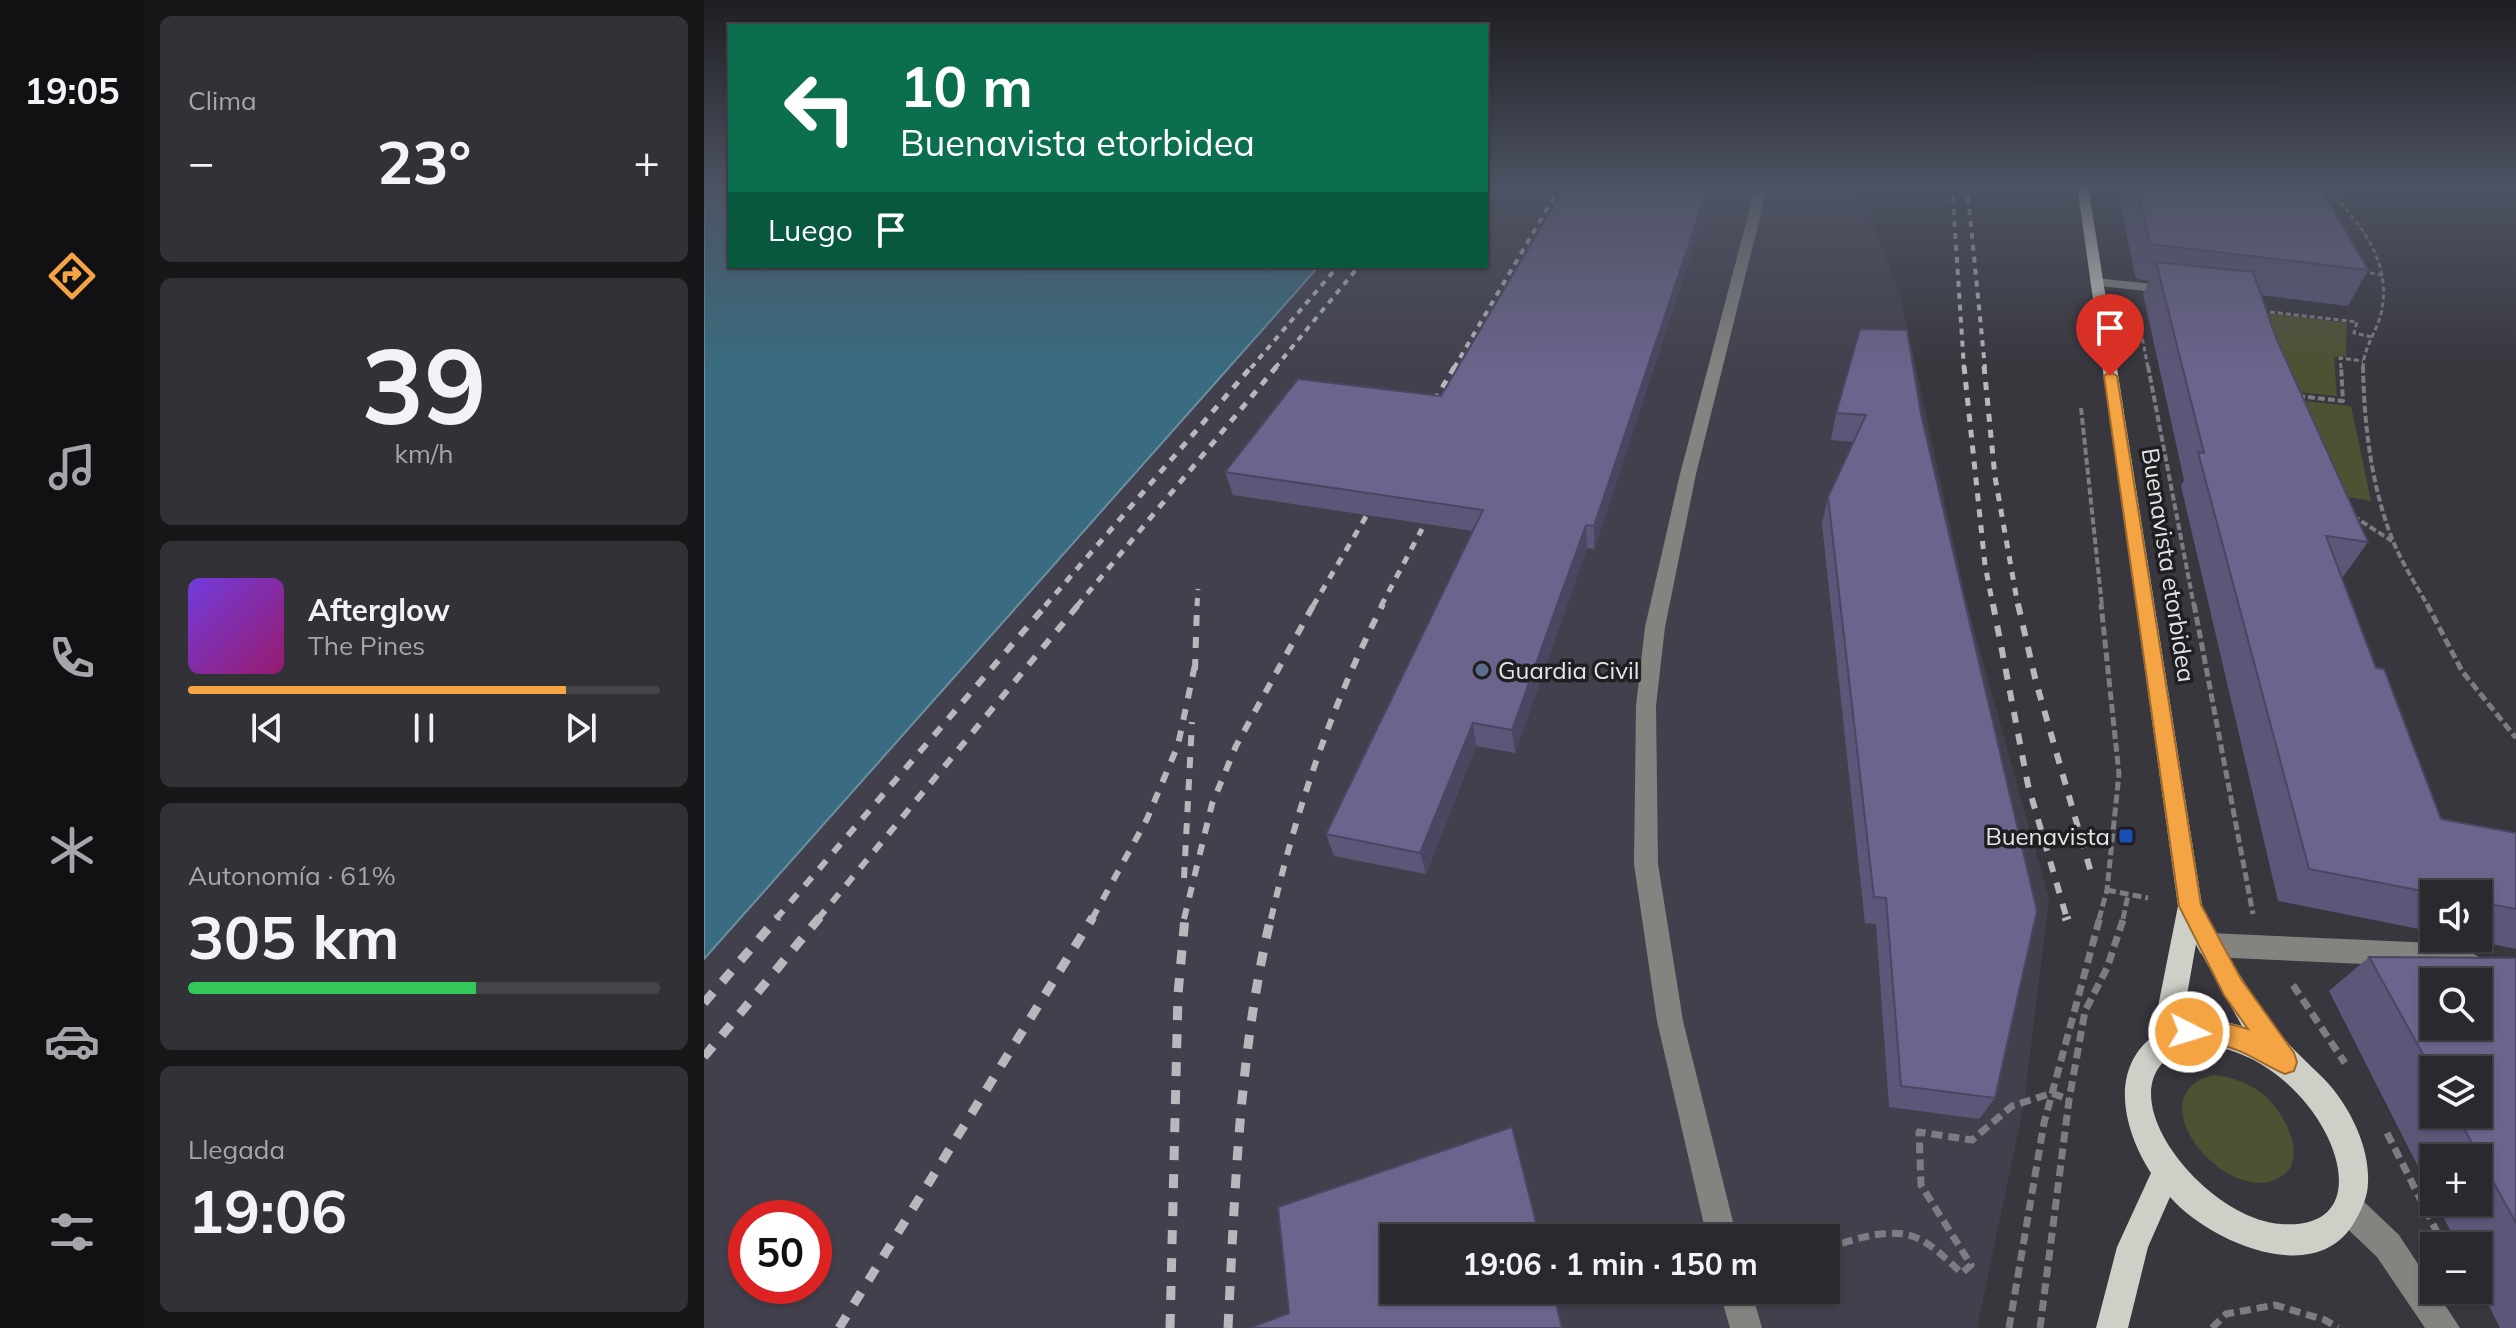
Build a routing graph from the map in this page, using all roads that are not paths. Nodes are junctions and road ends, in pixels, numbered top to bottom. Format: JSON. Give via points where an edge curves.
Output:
{"nodes":[{"id":1,"x":1746,"y":247,"type":"edge"},
{"id":2,"x":2091,"y":247,"type":"edge"},
{"id":3,"x":2096,"y":282,"type":"junction"},
{"id":4,"x":2189,"y":292,"type":"edge"},
{"id":5,"x":2190,"y":906,"type":"junction"},
{"id":6,"x":2209,"y":945,"type":"junction"},
{"id":7,"x":2495,"y":983,"type":"edge"},
{"id":8,"x":2165,"y":1042,"type":"junction"},
{"id":9,"x":2285,"y":1062,"type":"junction"},
{"id":10,"x":2168,"y":1172,"type":"junction"},
{"id":11,"x":2348,"y":1208,"type":"junction"},
{"id":12,"x":1719,"y":1224,"type":"edge"},
{"id":13,"x":1739,"y":1304,"type":"edge"},
{"id":14,"x":1746,"y":1328,"type":"edge"},
{"id":15,"x":2112,"y":1328,"type":"edge"},
{"id":16,"x":2444,"y":1328,"type":"edge"}],
"edges":[{"from":1,"to":12,"type":"street","via":[[1688,474],[1655,627],[1646,706],[1646,864],[1670,1021]]},
{"from":2,"to":3,"type":"main road","name":"Buenavista etorbidea"},
{"from":3,"to":4,"type":"street"},
{"from":3,"to":5,"type":"main road","name":"Buenavista etorbidea"},
{"from":5,"to":6,"type":"main road","name":"Buenavista etorbidea"},
{"from":5,"to":8,"type":"main road","name":"Buenavista etorbidea"},
{"from":6,"to":7,"type":"street","via":[[2458,956]]},
{"from":6,"to":9,"type":"main road","name":"Buenavista etorbidea"},
{"from":8,"to":9,"type":"main road","name":"Buenavista etorbidea","via":[[2189,1032],[2220,1033]]},
{"from":8,"to":10,"type":"main road","name":"Buenavista etorbidea","via":[[2148,1059],[2139,1082],[2139,1110]]},
{"from":9,"to":11,"type":"main road","name":"Buenavista etorbidea","via":[[2320,1096],[2350,1148],[2354,1180]]},
{"from":10,"to":11,"type":"main road","name":"Buenavista etorbidea","via":[[2202,1205],[2252,1235],[2284,1241],[2311,1238],[2333,1226]]},
{"from":10,"to":15,"type":"main road","via":[[2133,1243]]},
{"from":11,"to":16,"type":"street","via":[[2388,1246]]},
{"from":13,"to":14,"type":"street"}]}
